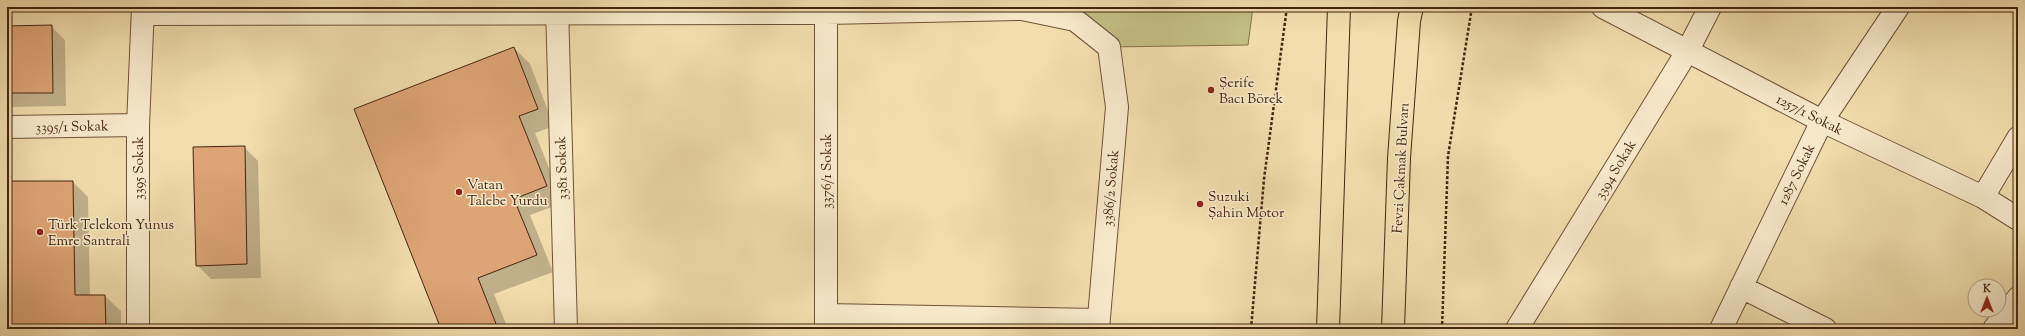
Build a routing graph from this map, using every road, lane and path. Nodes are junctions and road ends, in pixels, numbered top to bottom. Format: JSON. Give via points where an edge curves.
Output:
{"nodes":[{"id":1,"x":1287,"y":7,"type":"edge"},
{"id":2,"x":1339,"y":7,"type":"edge"},
{"id":3,"x":1412,"y":7,"type":"edge"},
{"id":4,"x":1472,"y":7,"type":"edge"},
{"id":5,"x":1603,"y":7,"type":"edge"},
{"id":6,"x":1710,"y":7,"type":"edge"},
{"id":7,"x":1898,"y":7,"type":"edge"},
{"id":8,"x":557,"y":10,"type":"edge"},
{"id":9,"x":143,"y":11,"type":"edge"},
{"id":10,"x":826,"y":13,"type":"junction"},
{"id":11,"x":1688,"y":50,"type":"junction"},
{"id":12,"x":1822,"y":121,"type":"junction"},
{"id":13,"x":138,"y":125,"type":"junction"},
{"id":14,"x":7,"y":127,"type":"edge"},
{"id":15,"x":2018,"y":138,"type":"edge"},
{"id":16,"x":1983,"y":197,"type":"junction"},
{"id":17,"x":2018,"y":219,"type":"edge"},
{"id":18,"x":1741,"y":288,"type":"junction"},
{"id":19,"x":2018,"y":298,"type":"edge"},
{"id":20,"x":826,"y":322,"type":"edge"},
{"id":21,"x":1098,"y":324,"type":"edge"},
{"id":22,"x":138,"y":329,"type":"edge"},
{"id":23,"x":566,"y":329,"type":"edge"},
{"id":24,"x":1251,"y":329,"type":"edge"},
{"id":25,"x":1328,"y":329,"type":"edge"},
{"id":26,"x":1393,"y":329,"type":"edge"},
{"id":27,"x":1442,"y":329,"type":"edge"},
{"id":28,"x":1517,"y":329,"type":"edge"},
{"id":29,"x":1721,"y":329,"type":"edge"},
{"id":30,"x":1825,"y":329,"type":"edge"},
{"id":31,"x":1994,"y":329,"type":"edge"}],
"edges":[{"from":1,"to":24,"type":"path","via":[[1264,179]]},
{"from":2,"to":25,"type":"main road"},
{"from":3,"to":26,"type":"main road","name":"Fevzi Çakmak Bulvarı","via":[[1399,158]]},
{"from":4,"to":27,"type":"path","via":[[1448,156]]},
{"from":5,"to":11,"type":"street","name":"1257/1 Sokak"},
{"from":6,"to":11,"type":"street","name":"3394 Sokak"},
{"from":7,"to":12,"type":"street","name":"1287 Sokak"},
{"from":8,"to":9,"type":"street"},
{"from":8,"to":10,"type":"street"},
{"from":8,"to":23,"type":"street","name":"3381 Sokak"},
{"from":9,"to":13,"type":"street","name":"3395 Sokak"},
{"from":10,"to":20,"type":"street","name":"3376/1 Sokak"},
{"from":10,"to":21,"type":"street","name":"3386/2 Sokak","via":[[1022,9],[1075,20],[1109,47],[1117,107]]},
{"from":11,"to":12,"type":"street","name":"1257/1 Sokak"},
{"from":11,"to":28,"type":"street","name":"3394 Sokak"},
{"from":12,"to":16,"type":"street","name":"1257/1 Sokak"},
{"from":12,"to":18,"type":"street","name":"1287 Sokak"},
{"from":13,"to":14,"type":"street","name":"3395/1 Sokak"},
{"from":13,"to":22,"type":"street","name":"3395 Sokak"},
{"from":15,"to":16,"type":"street"},
{"from":16,"to":17,"type":"street","name":"1257/1 Sokak"},
{"from":18,"to":29,"type":"street","name":"1287 Sokak"},
{"from":18,"to":30,"type":"street"},
{"from":19,"to":31,"type":"street"},
{"from":20,"to":21,"type":"street"}]}
